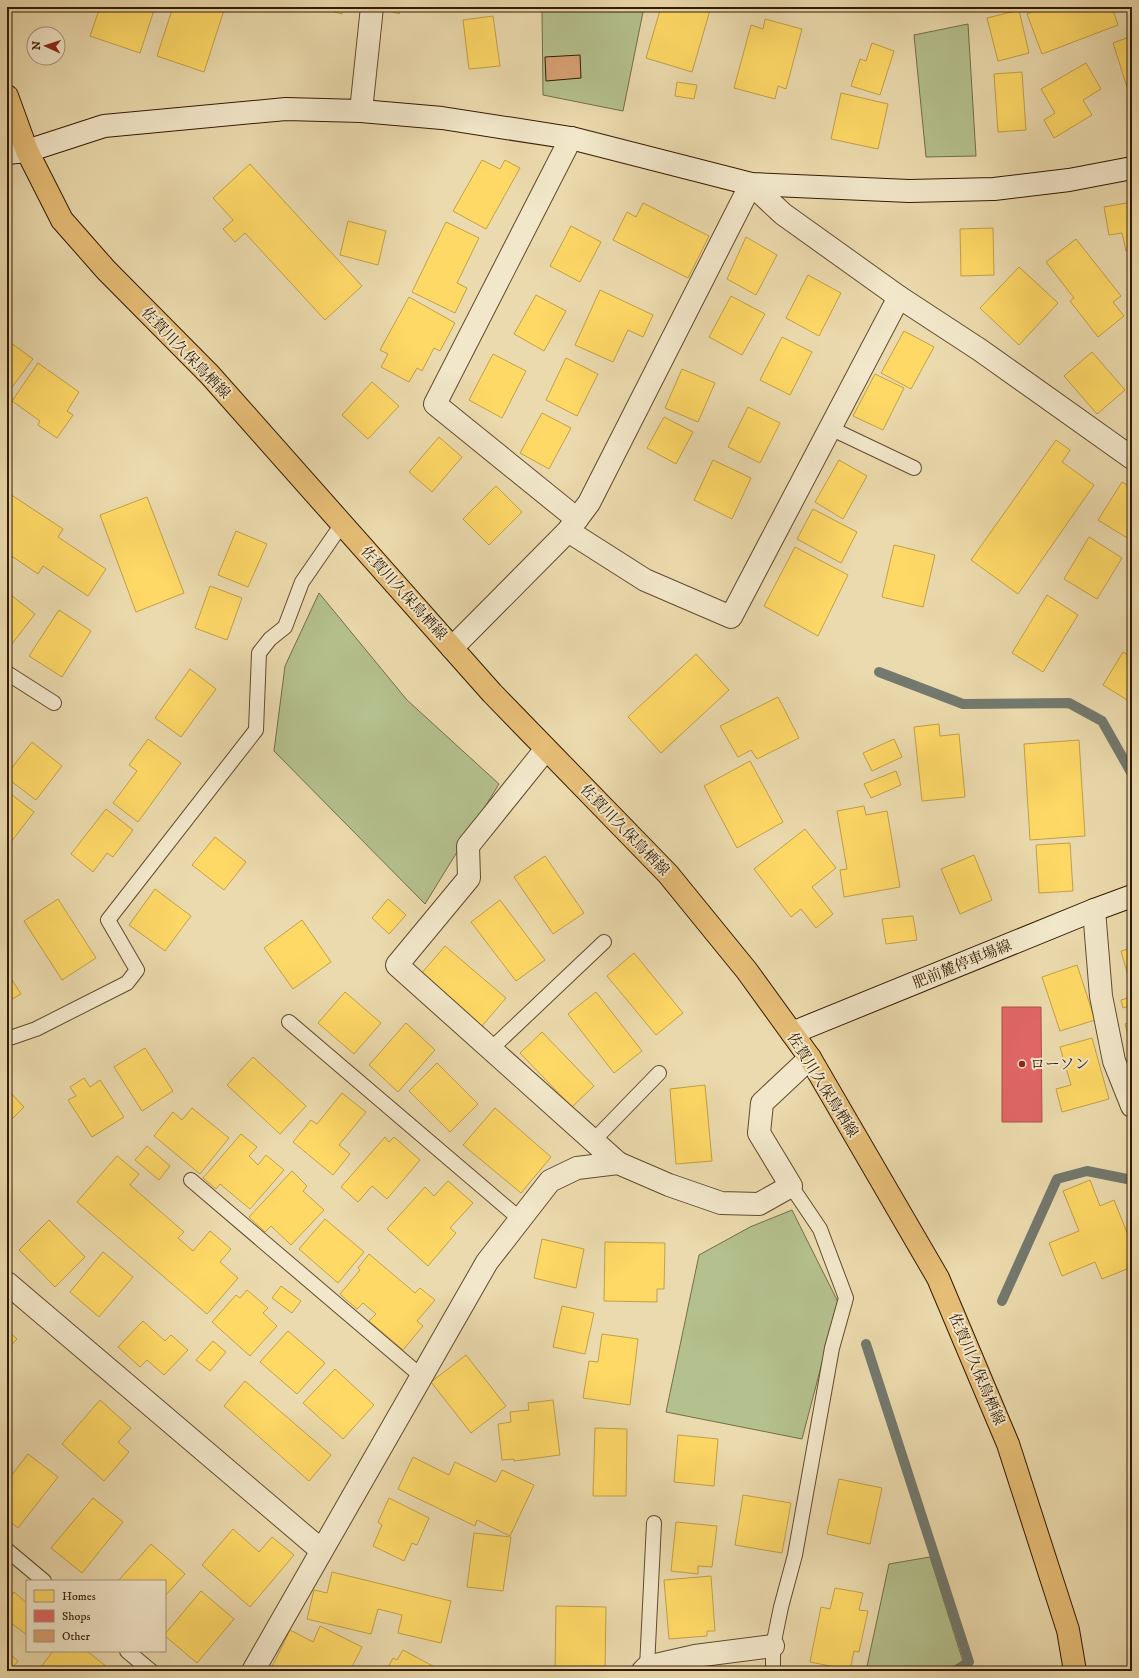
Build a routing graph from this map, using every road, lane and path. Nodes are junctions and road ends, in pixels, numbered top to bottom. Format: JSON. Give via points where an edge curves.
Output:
{"nodes":[{"id":1,"x":372,"y":7,"type":"edge"},
{"id":2,"x":7,"y":96,"type":"edge"},
{"id":3,"x":361,"y":111,"type":"junction"},
{"id":4,"x":571,"y":138,"type":"junction"},
{"id":5,"x":17,"y":152,"type":"edge"},
{"id":6,"x":1132,"y":168,"type":"edge"},
{"id":7,"x":751,"y":184,"type":"junction"},
{"id":8,"x":898,"y":297,"type":"junction"},
{"id":9,"x":830,"y":428,"type":"junction"},
{"id":10,"x":1132,"y":458,"type":"edge"},
{"id":11,"x":914,"y":468,"type":"dead end"},
{"id":12,"x":342,"y":524,"type":"junction"},
{"id":13,"x":572,"y":525,"type":"junction"},
{"id":14,"x":452,"y":648,"type":"junction"},
{"id":15,"x":7,"y":673,"type":"edge"},
{"id":16,"x":54,"y":703,"type":"dead end"},
{"id":17,"x":546,"y":749,"type":"junction"},
{"id":18,"x":1132,"y":896,"type":"edge"},
{"id":19,"x":1094,"y":910,"type":"junction"},
{"id":20,"x":604,"y":942,"type":"dead end"},
{"id":21,"x":289,"y":1022,"type":"dead end"},
{"id":22,"x":792,"y":1033,"type":"junction"},
{"id":23,"x":7,"y":1039,"type":"edge"},
{"id":24,"x":491,"y":1049,"type":"junction"},
{"id":25,"x":810,"y":1058,"type":"junction"},
{"id":26,"x":659,"y":1072,"type":"dead end"},
{"id":27,"x":1132,"y":1106,"type":"edge"},
{"id":28,"x":593,"y":1141,"type":"junction"},
{"id":29,"x":618,"y":1163,"type":"junction"},
{"id":30,"x":191,"y":1180,"type":"dead end"},
{"id":31,"x":791,"y":1186,"type":"junction"},
{"id":32,"x":520,"y":1219,"type":"junction"},
{"id":33,"x":7,"y":1283,"type":"edge"},
{"id":34,"x":421,"y":1376,"type":"junction"},
{"id":35,"x":654,"y":1523,"type":"dead end"},
{"id":36,"x":7,"y":1550,"type":"edge"},
{"id":37,"x":321,"y":1550,"type":"junction"},
{"id":38,"x":43,"y":1580,"type":"edge"},
{"id":39,"x":773,"y":1646,"type":"junction"},
{"id":40,"x":128,"y":1652,"type":"edge"},
{"id":41,"x":645,"y":1669,"type":"edge"},
{"id":42,"x":151,"y":1671,"type":"edge"},
{"id":43,"x":253,"y":1671,"type":"edge"},
{"id":44,"x":773,"y":1671,"type":"edge"},
{"id":45,"x":1075,"y":1671,"type":"edge"}],
"edges":[{"from":1,"to":3,"type":"street"},
{"from":2,"to":5,"type":"main road","name":"佐賀川久保鳥栖線"},
{"from":3,"to":4,"type":"street","via":[[442,118]]},
{"from":3,"to":5,"type":"street","via":[[286,109],[104,126]]},
{"from":4,"to":7,"type":"street"},
{"from":4,"to":13,"type":"street","via":[[435,404]]},
{"from":5,"to":12,"type":"main road","name":"佐賀川久保鳥栖線","via":[[62,220],[106,270],[210,375]]},
{"from":6,"to":7,"type":"street","via":[[1069,180],[994,189],[909,191]]},
{"from":7,"to":8,"type":"street","via":[[783,214]]},
{"from":7,"to":13,"type":"street","via":[[589,503]]},
{"from":8,"to":9,"type":"street"},
{"from":8,"to":10,"type":"street","via":[[980,350]]},
{"from":9,"to":11,"type":"lane"},
{"from":9,"to":13,"type":"street","via":[[731,617],[645,580]]},
{"from":12,"to":14,"type":"main road","name":"佐賀川久保鳥栖線"},
{"from":12,"to":23,"type":"lane","via":[[302,582],[285,627],[270,639],[259,653],[256,730],[108,920],[137,970],[127,983],[36,1029]]},
{"from":13,"to":14,"type":"street"},
{"from":14,"to":17,"type":"main road","name":"佐賀川久保鳥栖線"},
{"from":15,"to":16,"type":"lane"},
{"from":17,"to":22,"type":"main road","name":"佐賀川久保鳥栖線","via":[[668,874],[747,971]]},
{"from":17,"to":24,"type":"street","via":[[468,846],[469,878],[397,965]]},
{"from":18,"to":19,"type":"street","name":"肥前麓停車場線"},
{"from":19,"to":22,"type":"street","name":"肥前麓停車場線"},
{"from":19,"to":27,"type":"street","via":[[1101,996],[1114,1061]]},
{"from":20,"to":24,"type":"lane"},
{"from":21,"to":32,"type":"lane"},
{"from":22,"to":25,"type":"main road","name":"佐賀川久保鳥栖線"},
{"from":24,"to":28,"type":"street"},
{"from":25,"to":31,"type":"street","via":[[762,1103],[759,1133]]},
{"from":25,"to":45,"type":"main road","name":"佐賀川久保鳥栖線","via":[[938,1278],[1008,1444],[1068,1630]]},
{"from":26,"to":28,"type":"lane"},
{"from":28,"to":29,"type":"street"},
{"from":29,"to":31,"type":"street","via":[[669,1186],[721,1203],[759,1204]]},
{"from":29,"to":32,"type":"street","via":[[577,1168],[550,1181]]},
{"from":30,"to":34,"type":"lane"},
{"from":31,"to":39,"type":"lane","via":[[820,1229],[846,1298],[832,1348],[795,1555]]},
{"from":32,"to":34,"type":"street","via":[[486,1262]]},
{"from":33,"to":37,"type":"street"},
{"from":34,"to":37,"type":"street"},
{"from":35,"to":41,"type":"lane"},
{"from":36,"to":38,"type":"lane"},
{"from":37,"to":43,"type":"street"},
{"from":39,"to":41,"type":"street","via":[[695,1656]]},
{"from":39,"to":44,"type":"lane"},
{"from":40,"to":42,"type":"lane"}]}
